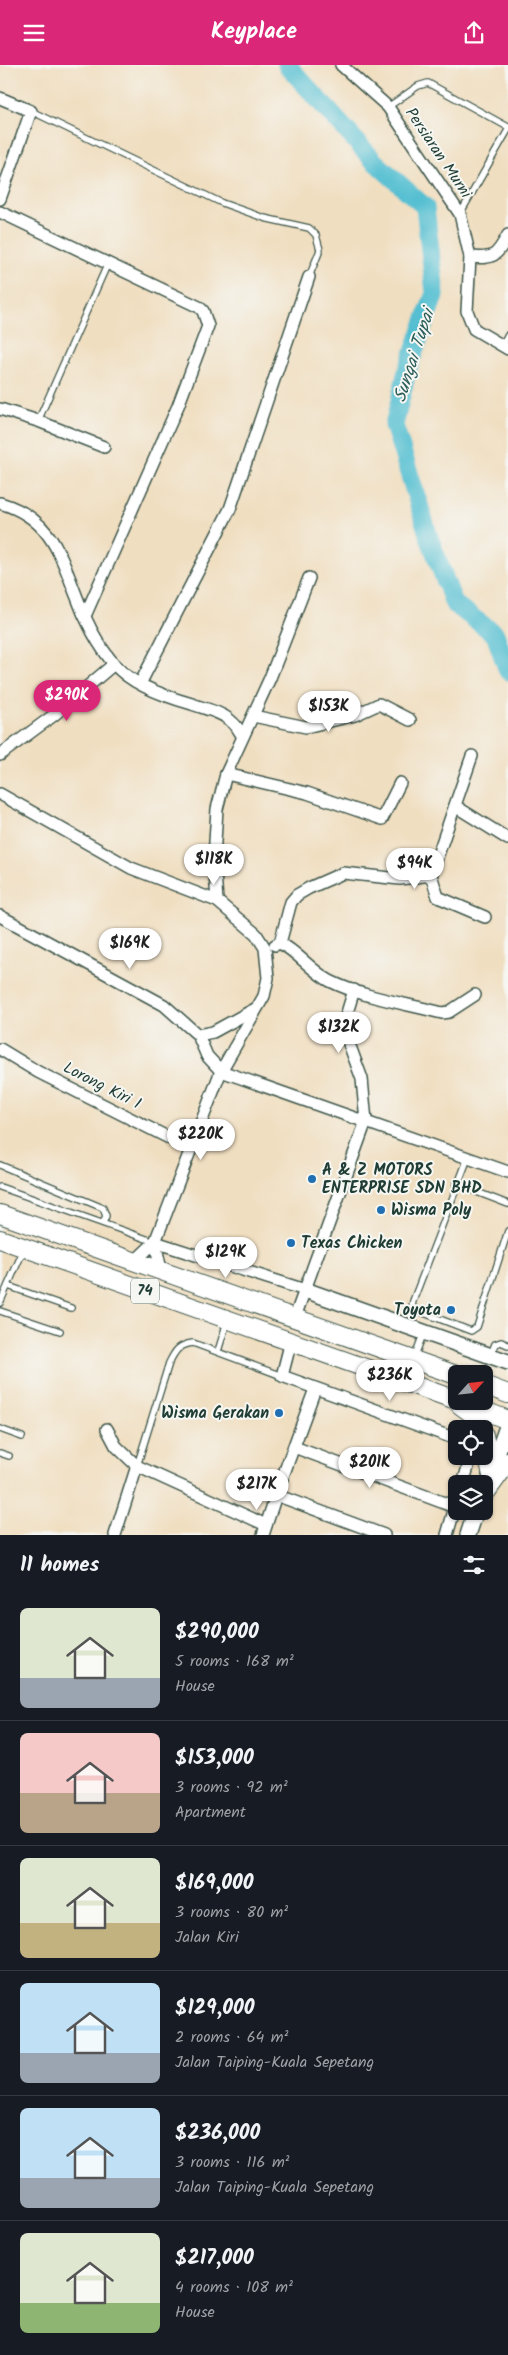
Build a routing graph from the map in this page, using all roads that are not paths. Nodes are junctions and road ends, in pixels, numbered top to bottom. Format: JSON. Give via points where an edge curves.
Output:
{"nodes":[{"id":1,"x":343,"y":66,"type":"edge"},
{"id":2,"x":0,"y":97,"type":"edge"},
{"id":3,"x":388,"y":107,"type":"junction"},
{"id":4,"x":31,"y":111,"type":"junction"},
{"id":5,"x":508,"y":128,"type":"edge"},
{"id":6,"x":0,"y":199,"type":"edge"},
{"id":7,"x":0,"y":212,"type":"edge"},
{"id":8,"x":460,"y":214,"type":"junction"},
{"id":9,"x":508,"y":235,"type":"edge"},
{"id":10,"x":470,"y":257,"type":"junction"},
{"id":11,"x":108,"y":263,"type":"junction"},
{"id":12,"x":309,"y":277,"type":"joint"},
{"id":13,"x":508,"y":335,"type":"edge"},
{"id":14,"x":505,"y":348,"type":"edge"},
{"id":15,"x":0,"y":409,"type":"edge"},
{"id":16,"x":38,"y":421,"type":"junction"},
{"id":17,"x":104,"y":447,"type":"dead end"},
{"id":18,"x":0,"y":503,"type":"edge"},
{"id":19,"x":309,"y":578,"type":"dead end"},
{"id":20,"x":85,"y":616,"type":"junction"},
{"id":21,"x":114,"y":664,"type":"junction"},
{"id":22,"x":141,"y":682,"type":"junction"},
{"id":23,"x":253,"y":716,"type":"junction"},
{"id":24,"x":410,"y":720,"type":"dead end"},
{"id":25,"x":242,"y":735,"type":"junction"},
{"id":26,"x":0,"y":755,"type":"edge"},
{"id":27,"x":472,"y":756,"type":"dead end"},
{"id":28,"x":226,"y":774,"type":"junction"},
{"id":29,"x":400,"y":783,"type":"dead end"},
{"id":30,"x":0,"y":794,"type":"edge"},
{"id":31,"x":455,"y":806,"type":"junction"},
{"id":32,"x":508,"y":839,"type":"edge"},
{"id":33,"x":431,"y":875,"type":"junction"},
{"id":34,"x":217,"y":901,"type":"junction"},
{"id":35,"x":0,"y":916,"type":"edge"},
{"id":36,"x":485,"y":917,"type":"dead end"},
{"id":37,"x":280,"y":943,"type":"junction"},
{"id":38,"x":265,"y":948,"type":"junction"},
{"id":39,"x":354,"y":989,"type":"junction"},
{"id":40,"x":475,"y":995,"type":"dead end"},
{"id":41,"x":255,"y":1009,"type":"junction"},
{"id":42,"x":198,"y":1035,"type":"junction"},
{"id":43,"x":0,"y":1049,"type":"edge"},
{"id":44,"x":221,"y":1071,"type":"junction"},
{"id":45,"x":366,"y":1121,"type":"junction"},
{"id":46,"x":191,"y":1149,"type":"junction"},
{"id":47,"x":468,"y":1157,"type":"junction"},
{"id":48,"x":0,"y":1165,"type":"edge"},
{"id":49,"x":508,"y":1172,"type":"edge"},
{"id":50,"x":456,"y":1184,"type":"junction"},
{"id":51,"x":0,"y":1187,"type":"edge"},
{"id":52,"x":508,"y":1204,"type":"edge"},
{"id":53,"x":0,"y":1215,"type":"edge"},
{"id":54,"x":103,"y":1223,"type":"junction"},
{"id":55,"x":508,"y":1231,"type":"edge"},
{"id":56,"x":0,"y":1239,"type":"edge"},
{"id":57,"x":155,"y":1242,"type":"junction"},
{"id":58,"x":25,"y":1247,"type":"junction"},
{"id":59,"x":136,"y":1261,"type":"junction"},
{"id":60,"x":161,"y":1270,"type":"junction"},
{"id":61,"x":8,"y":1286,"type":"junction"},
{"id":62,"x":305,"y":1290,"type":"junction"},
{"id":63,"x":0,"y":1303,"type":"edge"},
{"id":64,"x":72,"y":1308,"type":"dead end"},
{"id":65,"x":0,"y":1311,"type":"edge"},
{"id":66,"x":295,"y":1317,"type":"junction"},
{"id":67,"x":228,"y":1319,"type":"junction"},
{"id":68,"x":60,"y":1331,"type":"dead end"},
{"id":69,"x":424,"y":1332,"type":"junction"},
{"id":70,"x":291,"y":1341,"type":"junction"},
{"id":71,"x":508,"y":1345,"type":"edge"},
{"id":72,"x":218,"y":1351,"type":"junction"},
{"id":73,"x":490,"y":1356,"type":"junction"},
{"id":74,"x":414,"y":1360,"type":"junction"},
{"id":75,"x":508,"y":1362,"type":"edge"},
{"id":76,"x":448,"y":1372,"type":"edge"},
{"id":77,"x":282,"y":1376,"type":"junction"},
{"id":78,"x":493,"y":1388,"type":"edge"},
{"id":79,"x":315,"y":1389,"type":"junction"},
{"id":80,"x":508,"y":1394,"type":"edge"},
{"id":81,"x":448,"y":1397,"type":"edge"},
{"id":82,"x":467,"y":1410,"type":"edge"},
{"id":83,"x":482,"y":1410,"type":"edge"},
{"id":84,"x":475,"y":1420,"type":"edge"},
{"id":85,"x":508,"y":1420,"type":"edge"},
{"id":86,"x":508,"y":1424,"type":"edge"},
{"id":87,"x":0,"y":1429,"type":"edge"},
{"id":88,"x":106,"y":1429,"type":"dead end"},
{"id":89,"x":448,"y":1436,"type":"edge"},
{"id":90,"x":22,"y":1437,"type":"dead end"},
{"id":91,"x":294,"y":1447,"type":"junction"},
{"id":92,"x":0,"y":1453,"type":"edge"},
{"id":93,"x":9,"y":1456,"type":"dead end"},
{"id":94,"x":508,"y":1462,"type":"edge"},
{"id":95,"x":490,"y":1465,"type":"edge"},
{"id":96,"x":136,"y":1466,"type":"junction"},
{"id":97,"x":491,"y":1471,"type":"junction"},
{"id":98,"x":490,"y":1475,"type":"edge"},
{"id":99,"x":493,"y":1483,"type":"edge"},
{"id":100,"x":276,"y":1495,"type":"junction"},
{"id":101,"x":448,"y":1502,"type":"edge"},
{"id":102,"x":452,"y":1520,"type":"edge"},
{"id":103,"x":473,"y":1520,"type":"edge"},
{"id":104,"x":264,"y":1530,"type":"edge"},
{"id":105,"x":115,"y":1535,"type":"edge"},
{"id":106,"x":384,"y":1535,"type":"edge"},
{"id":107,"x":447,"y":1535,"type":"edge"},
{"id":108,"x":468,"y":1535,"type":"edge"}],
"edges":[{"from":1,"to":3,"type":"street","name":"Persiaran Murni"},
{"from":2,"to":4,"type":"street"},
{"from":3,"to":5,"type":"lane","via":[[418,85],[428,83]]},
{"from":3,"to":8,"type":"street","name":"Persiaran Murni"},
{"from":4,"to":6,"type":"street"},
{"from":4,"to":12,"type":"lane","via":[[222,203],[264,218],[309,228],[316,235],[320,250]]},
{"from":5,"to":8,"type":"lane"},
{"from":7,"to":11,"type":"street"},
{"from":8,"to":10,"type":"street","name":"Persiaran Murni"},
{"from":9,"to":10,"type":"street","via":[[500,251],[490,258]]},
{"from":10,"to":14,"type":"street","name":"Persiaran Murni","via":[[467,311],[474,329]]},
{"from":11,"to":16,"type":"lane"},
{"from":11,"to":20,"type":"street","via":[[199,307],[208,326],[178,406]]},
{"from":12,"to":22,"type":"street","via":[[230,509]]},
{"from":13,"to":14,"type":"lane"},
{"from":15,"to":16,"type":"street"},
{"from":16,"to":17,"type":"street"},
{"from":18,"to":20,"type":"street","via":[[19,509],[43,527],[61,554]]},
{"from":19,"to":23,"type":"street"},
{"from":20,"to":21,"type":"street"},
{"from":21,"to":22,"type":"street","via":[[125,675]]},
{"from":21,"to":26,"type":"street"},
{"from":22,"to":25,"type":"street","via":[[163,695],[218,713],[233,722]]},
{"from":23,"to":24,"type":"street","via":[[306,727],[355,715],[379,705]]},
{"from":23,"to":25,"type":"street"},
{"from":25,"to":28,"type":"street"},
{"from":27,"to":31,"type":"street"},
{"from":28,"to":29,"type":"street","via":[[307,793],[382,819]]},
{"from":28,"to":34,"type":"street","via":[[217,809],[214,858]]},
{"from":30,"to":34,"type":"street","via":[[131,869]]},
{"from":31,"to":32,"type":"street"},
{"from":31,"to":33,"type":"street"},
{"from":33,"to":36,"type":"street","via":[[438,897]]},
{"from":33,"to":37,"type":"street","via":[[400,879],[343,873],[309,888],[291,903]]},
{"from":34,"to":38,"type":"street","via":[[256,934]]},
{"from":35,"to":42,"type":"street","via":[[164,1005]]},
{"from":37,"to":38,"type":"street"},
{"from":37,"to":39,"type":"street","via":[[329,981]]},
{"from":38,"to":41,"type":"street","via":[[268,978],[264,996]]},
{"from":39,"to":40,"type":"street","via":[[442,1013]]},
{"from":39,"to":45,"type":"street","via":[[346,1028],[362,1079]]},
{"from":41,"to":42,"type":"street","via":[[213,1032]]},
{"from":41,"to":44,"type":"street"},
{"from":42,"to":44,"type":"street","via":[[207,1056]]},
{"from":43,"to":46,"type":"street","name":"Lorong Kiri 1","via":[[38,1073]]},
{"from":44,"to":45,"type":"street"},
{"from":44,"to":46,"type":"street"},
{"from":45,"to":47,"type":"street"},
{"from":45,"to":62,"type":"street"},
{"from":46,"to":57,"type":"street"},
{"from":47,"to":49,"type":"street"},
{"from":47,"to":50,"type":"lane"},
{"from":48,"to":54,"type":"lane","via":[[103,1209],[106,1216]]},
{"from":50,"to":52,"type":"lane"},
{"from":50,"to":55,"type":"lane","via":[[413,1301],[412,1306],[416,1310],[471,1331],[477,1327]]},
{"from":51,"to":54,"type":"lane"},
{"from":53,"to":59,"type":"main road","number":"74"},
{"from":54,"to":57,"type":"lane"},
{"from":56,"to":58,"type":"main road","number":"74"},
{"from":57,"to":59,"type":"street"},
{"from":57,"to":60,"type":"street"},
{"from":57,"to":62,"type":"street"},
{"from":58,"to":61,"type":"lane"},
{"from":58,"to":67,"type":"main road","number":"74"},
{"from":59,"to":60,"type":"main road","number":"74"},
{"from":60,"to":66,"type":"main road","number":"74"},
{"from":61,"to":63,"type":"lane"},
{"from":61,"to":64,"type":"lane"},
{"from":62,"to":66,"type":"street"},
{"from":62,"to":69,"type":"street"},
{"from":65,"to":68,"type":"lane"},
{"from":66,"to":74,"type":"main road","number":"74"},
{"from":67,"to":70,"type":"main road","number":"74"},
{"from":67,"to":72,"type":"lane"},
{"from":69,"to":73,"type":"street"},
{"from":69,"to":74,"type":"lane"},
{"from":70,"to":77,"type":"street"},
{"from":70,"to":81,"type":"main road","number":"74"},
{"from":71,"to":73,"type":"lane","via":[[495,1344]]},
{"from":72,"to":77,"type":"lane"},
{"from":72,"to":96,"type":"lane","via":[[193,1343],[176,1349]]},
{"from":73,"to":75,"type":"street"},
{"from":74,"to":76,"type":"main road","number":"74"},
{"from":77,"to":79,"type":"street"},
{"from":78,"to":80,"type":"main road"},
{"from":79,"to":89,"type":"street"},
{"from":79,"to":91,"type":"street"},
{"from":82,"to":84,"type":"main road"},
{"from":83,"to":85,"type":"main road","number":"74"},
{"from":86,"to":97,"type":"street"},
{"from":87,"to":90,"type":"lane"},
{"from":88,"to":96,"type":"street","via":[[116,1446]]},
{"from":91,"to":100,"type":"street"},
{"from":91,"to":101,"type":"street"},
{"from":92,"to":93,"type":"lane"},
{"from":94,"to":99,"type":"main road"},
{"from":95,"to":97,"type":"main road"},
{"from":96,"to":104,"type":"street"},
{"from":96,"to":105,"type":"street"},
{"from":97,"to":98,"type":"street"},
{"from":100,"to":104,"type":"street"},
{"from":100,"to":106,"type":"street"},
{"from":102,"to":107,"type":"street"},
{"from":103,"to":108,"type":"street"}]}
